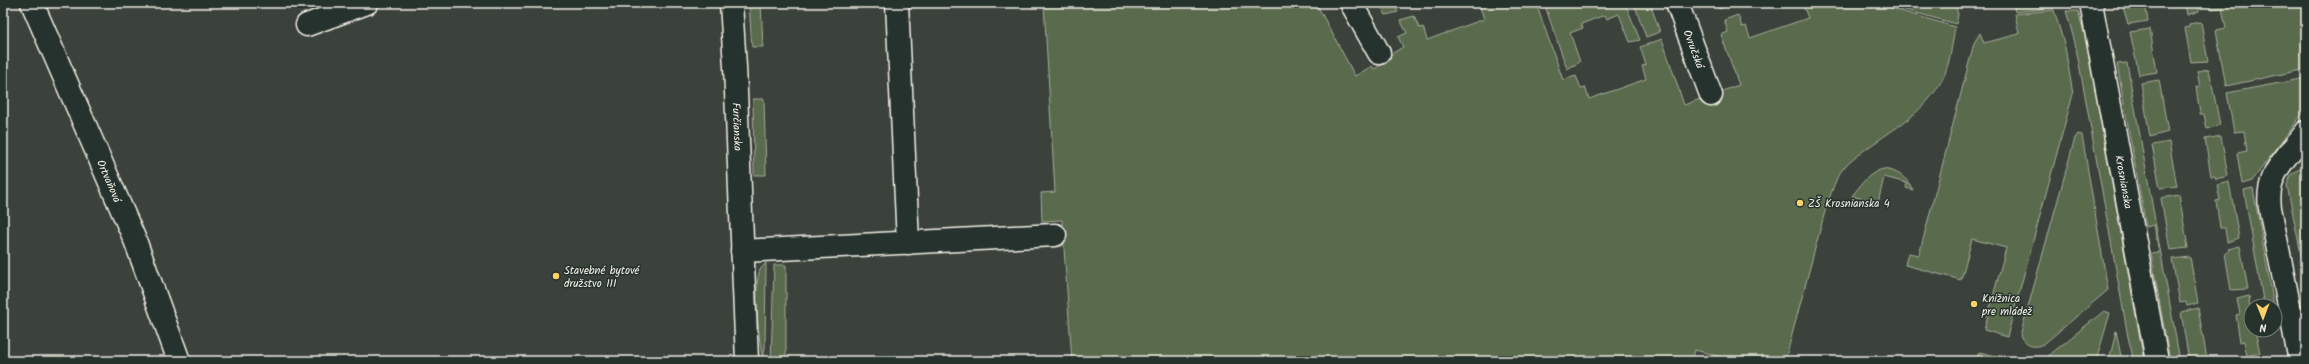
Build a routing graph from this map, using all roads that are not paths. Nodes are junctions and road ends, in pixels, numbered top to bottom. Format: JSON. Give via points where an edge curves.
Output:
{"nodes":[{"id":1,"x":32,"y":3,"type":"edge"},
{"id":2,"x":366,"y":3,"type":"edge"},
{"id":3,"x":731,"y":3,"type":"edge"},
{"id":4,"x":897,"y":3,"type":"edge"},
{"id":5,"x":1352,"y":3,"type":"edge"},
{"id":6,"x":1677,"y":3,"type":"edge"},
{"id":7,"x":2091,"y":3,"type":"edge"},
{"id":8,"x":307,"y":25,"type":"dead end"},
{"id":9,"x":1380,"y":53,"type":"dead end"},
{"id":10,"x":1711,"y":94,"type":"dead end"},
{"id":11,"x":2306,"y":132,"type":"edge"},
{"id":12,"x":1055,"y":235,"type":"dead end"},
{"id":13,"x":908,"y":242,"type":"junction"},
{"id":14,"x":742,"y":251,"type":"junction"},
{"id":15,"x":2298,"y":351,"type":"dead end"},
{"id":16,"x":179,"y":361,"type":"edge"},
{"id":17,"x":747,"y":361,"type":"edge"},
{"id":18,"x":2157,"y":361,"type":"edge"}],
"edges":[{"from":1,"to":16,"type":"street","name":"Ortvaňová","via":[[135,240]]},
{"from":2,"to":8,"type":"street"},
{"from":3,"to":14,"type":"street","name":"Furčianska"},
{"from":4,"to":13,"type":"street"},
{"from":5,"to":9,"type":"street"},
{"from":6,"to":10,"type":"street","name":"Ovručská"},
{"from":7,"to":18,"type":"street","name":"Krosnianska"},
{"from":11,"to":15,"type":"street","via":[[2274,173],[2269,185],[2270,208]]},
{"from":12,"to":13,"type":"street"},
{"from":13,"to":14,"type":"street"},
{"from":14,"to":17,"type":"street","name":"Furčianska"}]}
